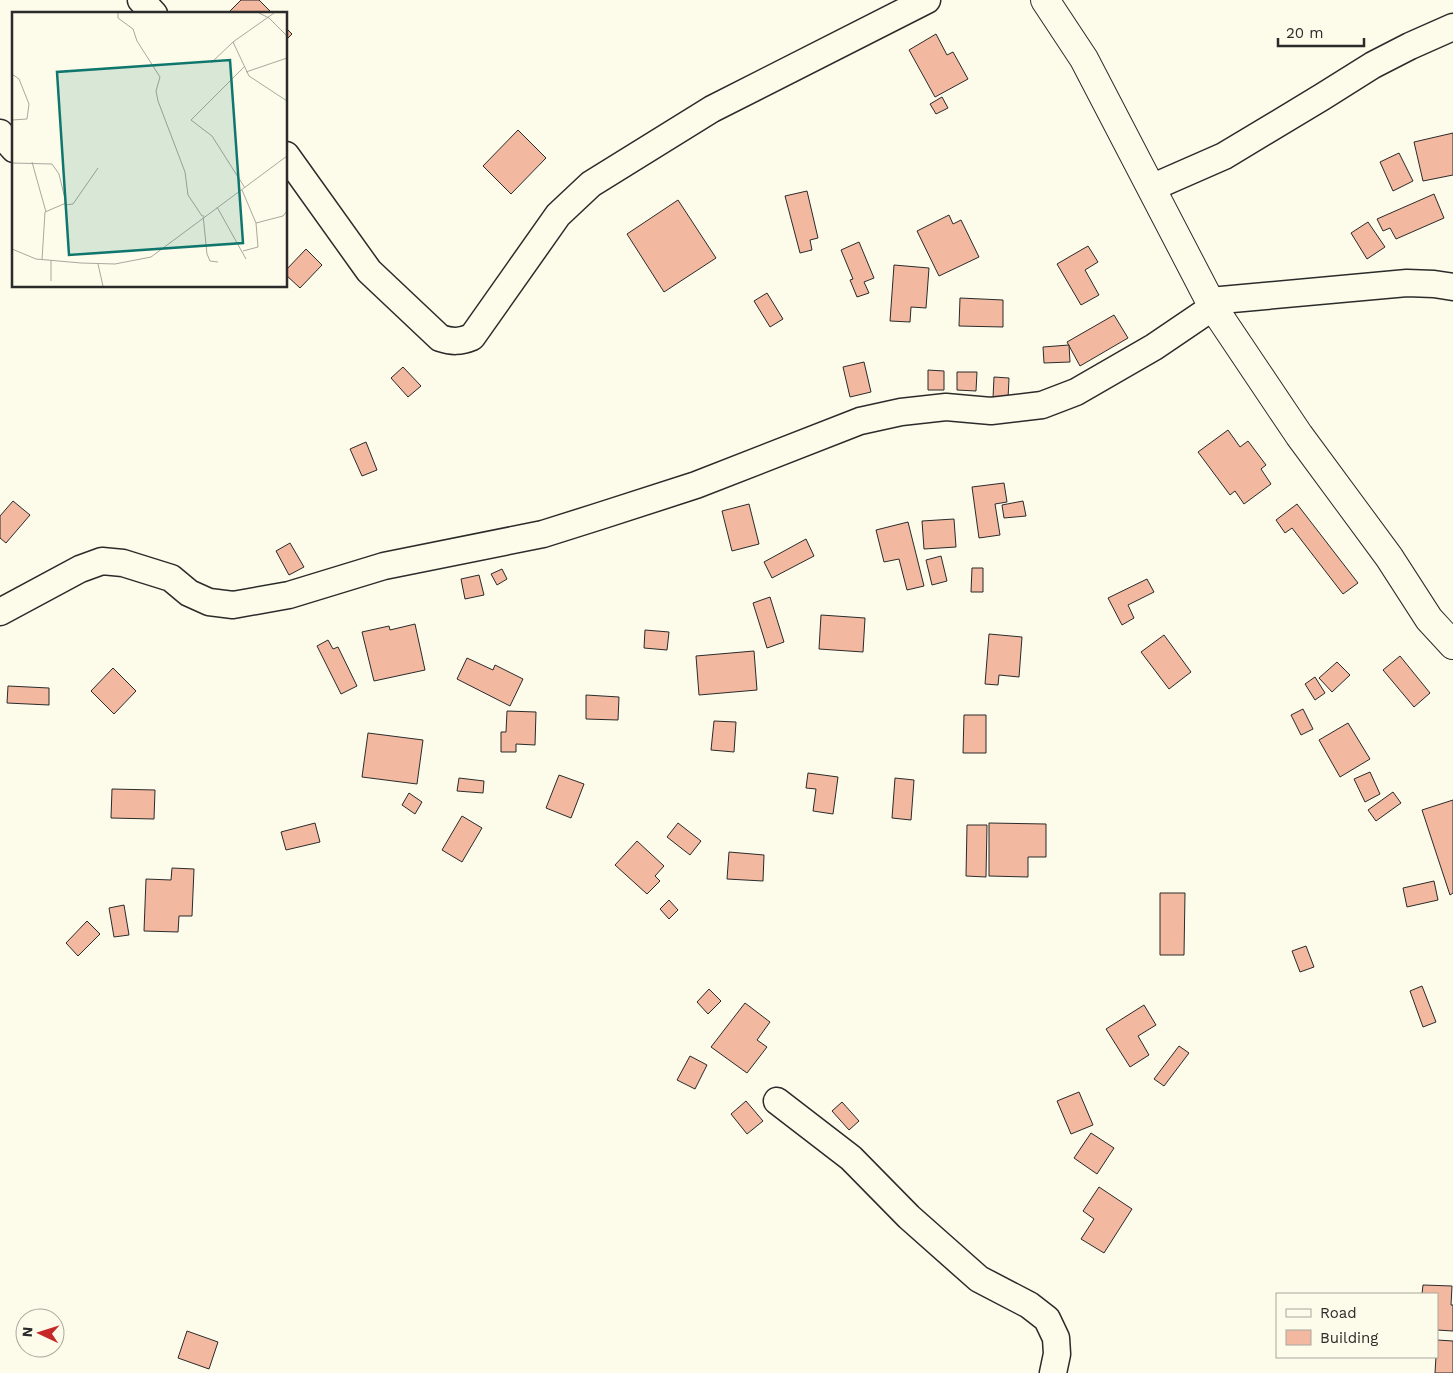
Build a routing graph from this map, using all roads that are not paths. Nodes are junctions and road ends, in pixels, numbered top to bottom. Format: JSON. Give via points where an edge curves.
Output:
{"nodes":[{"id":1,"x":141,"y":0,"type":"edge"},
{"id":2,"x":927,"y":0,"type":"edge"},
{"id":3,"x":1045,"y":0,"type":"edge"},
{"id":4,"x":152,"y":12,"type":"edge"},
{"id":5,"x":1453,"y":28,"type":"edge"},
{"id":6,"x":0,"y":133,"type":"edge"},
{"id":7,"x":12,"y":147,"type":"edge"},
{"id":8,"x":288,"y":158,"type":"edge"},
{"id":9,"x":1151,"y":188,"type":"junction"},
{"id":10,"x":1453,"y":287,"type":"edge"},
{"id":11,"x":1211,"y":304,"type":"junction"},
{"id":12,"x":0,"y":612,"type":"edge"},
{"id":13,"x":1453,"y":645,"type":"edge"},
{"id":14,"x":777,"y":1101,"type":"dead end"},
{"id":15,"x":1053,"y":1373,"type":"edge"}],
"edges":[{"from":1,"to":4,"type":"street"},
{"from":2,"to":8,"type":"street","via":[[712,109],[591,184],[558,215],[472,336],[463,341],[451,342],[440,338],[369,271]]},
{"from":3,"to":9,"type":"street","via":[[1084,59]]},
{"from":5,"to":9,"type":"street","via":[[1373,65],[1224,156]]},
{"from":6,"to":7,"type":"street"},
{"from":9,"to":11,"type":"street"},
{"from":10,"to":11,"type":"street","via":[[1407,283]]},
{"from":11,"to":12,"type":"street","via":[[1154,348],[1076,392],[1042,405],[991,411],[946,407],[860,421],[696,485],[543,534],[384,566],[289,595],[233,605],[209,602],[189,593],[171,578],[123,563],[102,561],[80,569]]},
{"from":11,"to":13,"type":"street","via":[[1429,619]]},
{"from":14,"to":15,"type":"street","via":[[851,1158],[909,1217],[979,1279],[1029,1305],[1048,1319],[1056,1338]]}]}
